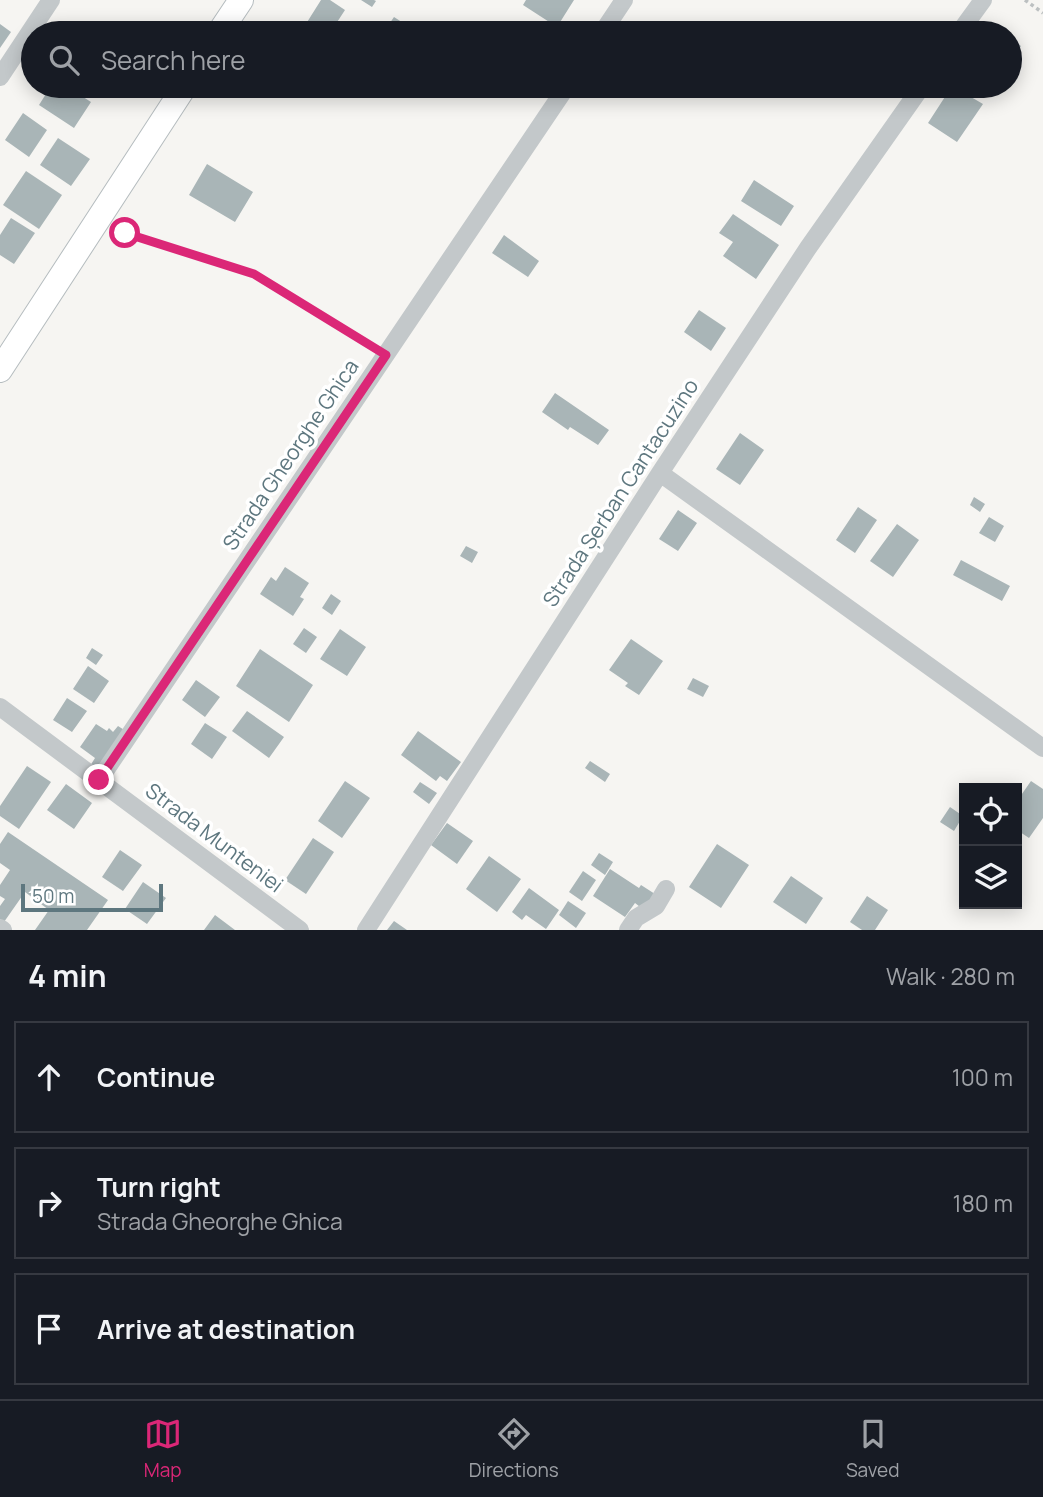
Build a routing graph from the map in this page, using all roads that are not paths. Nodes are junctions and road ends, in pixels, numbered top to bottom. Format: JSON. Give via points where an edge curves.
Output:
{"nodes":[{"id":1,"x":51,"y":0,"type":"edge"},
{"id":2,"x":241,"y":0,"type":"edge"},
{"id":3,"x":624,"y":0,"type":"edge"},
{"id":4,"x":983,"y":0,"type":"edge"},
{"id":5,"x":37,"y":21,"type":"edge"},
{"id":6,"x":227,"y":21,"type":"edge"},
{"id":7,"x":610,"y":21,"type":"edge"},
{"id":8,"x":968,"y":21,"type":"edge"},
{"id":9,"x":21,"y":45,"type":"edge"},
{"id":10,"x":0,"y":77,"type":"edge"},
{"id":11,"x":177,"y":98,"type":"edge"},
{"id":12,"x":559,"y":98,"type":"edge"},
{"id":13,"x":914,"y":98,"type":"edge"},
{"id":14,"x":0,"y":370,"type":"edge"},
{"id":15,"x":660,"y":473,"type":"junction"},
{"id":16,"x":0,"y":707,"type":"edge"},
{"id":17,"x":1043,"y":748,"type":"edge"},
{"id":18,"x":99,"y":780,"type":"junction"},
{"id":19,"x":666,"y":889,"type":"dead end"},
{"id":20,"x":300,"y":930,"type":"edge"},
{"id":21,"x":366,"y":930,"type":"edge"},
{"id":22,"x":628,"y":930,"type":"edge"}],
"edges":[{"from":1,"to":5,"type":"street"},
{"from":2,"to":6,"type":"main road"},
{"from":3,"to":7,"type":"street"},
{"from":4,"to":8,"type":"street"},
{"from":9,"to":10,"type":"street"},
{"from":11,"to":14,"type":"main road"},
{"from":12,"to":18,"type":"street","name":"Strada Gheorghe Ghica"},
{"from":13,"to":15,"type":"street","name":"Strada Șerban Cantacuzino"},
{"from":15,"to":17,"type":"street"},
{"from":15,"to":21,"type":"street","name":"Strada Șerban Cantacuzino"},
{"from":16,"to":18,"type":"street","name":"Strada Munteniei"},
{"from":18,"to":20,"type":"street","name":"Strada Munteniei"},
{"from":19,"to":22,"type":"street","via":[[656,906],[636,918]]}]}
